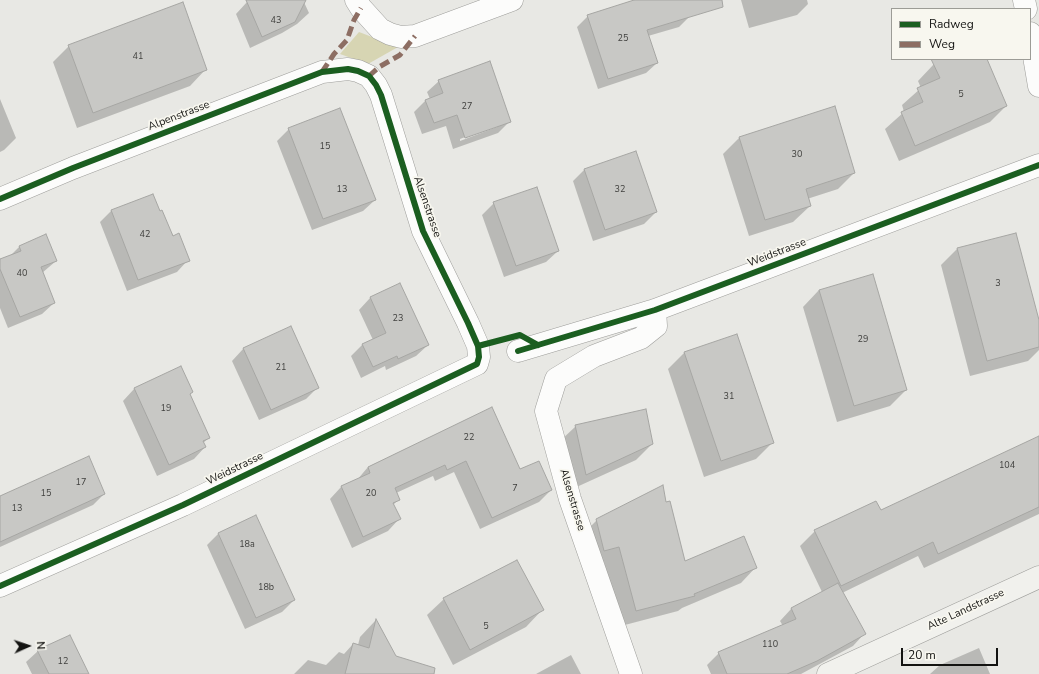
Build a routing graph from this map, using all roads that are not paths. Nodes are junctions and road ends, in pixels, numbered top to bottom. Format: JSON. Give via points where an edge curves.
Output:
{"nodes":[{"id":1,"x":356,"y":0,"type":"edge"},
{"id":2,"x":512,"y":0,"type":"edge"},
{"id":3,"x":1031,"y":39,"type":"edge"},
{"id":4,"x":369,"y":76,"type":"joint"},
{"id":5,"x":1039,"y":86,"type":"edge"},
{"id":6,"x":1039,"y":164,"type":"edge"},
{"id":7,"x":0,"y":199,"type":"edge"},
{"id":8,"x":656,"y":310,"type":"junction"},
{"id":9,"x":518,"y":351,"type":"dead end"},
{"id":10,"x":477,"y":364,"type":"joint"},
{"id":11,"x":1039,"y":577,"type":"edge"},
{"id":12,"x":0,"y":586,"type":"edge"},
{"id":13,"x":631,"y":674,"type":"edge"},
{"id":14,"x":828,"y":674,"type":"edge"}],
"edges":[{"from":1,"to":2,"type":"street","via":[[380,29],[401,37],[415,36]]},
{"from":3,"to":5,"type":"street"},
{"from":4,"to":7,"type":"street","name":"Alpenstrasse","via":[[348,69],[322,72],[73,168]]},
{"from":4,"to":10,"type":"street","name":"Alsenstrasse","via":[[380,95],[423,231],[478,346]]},
{"from":6,"to":8,"type":"street","name":"Weidstrasse"},
{"from":8,"to":9,"type":"street","name":"Weidstrasse"},
{"from":8,"to":13,"type":"street","name":"Alsenstrasse","via":[[656,326],[641,338],[594,356],[556,379],[546,411],[570,499]]},
{"from":10,"to":12,"type":"street","name":"Weidstrasse","via":[[183,505]]},
{"from":11,"to":14,"type":"main road","name":"Alte Landstrasse"}]}
